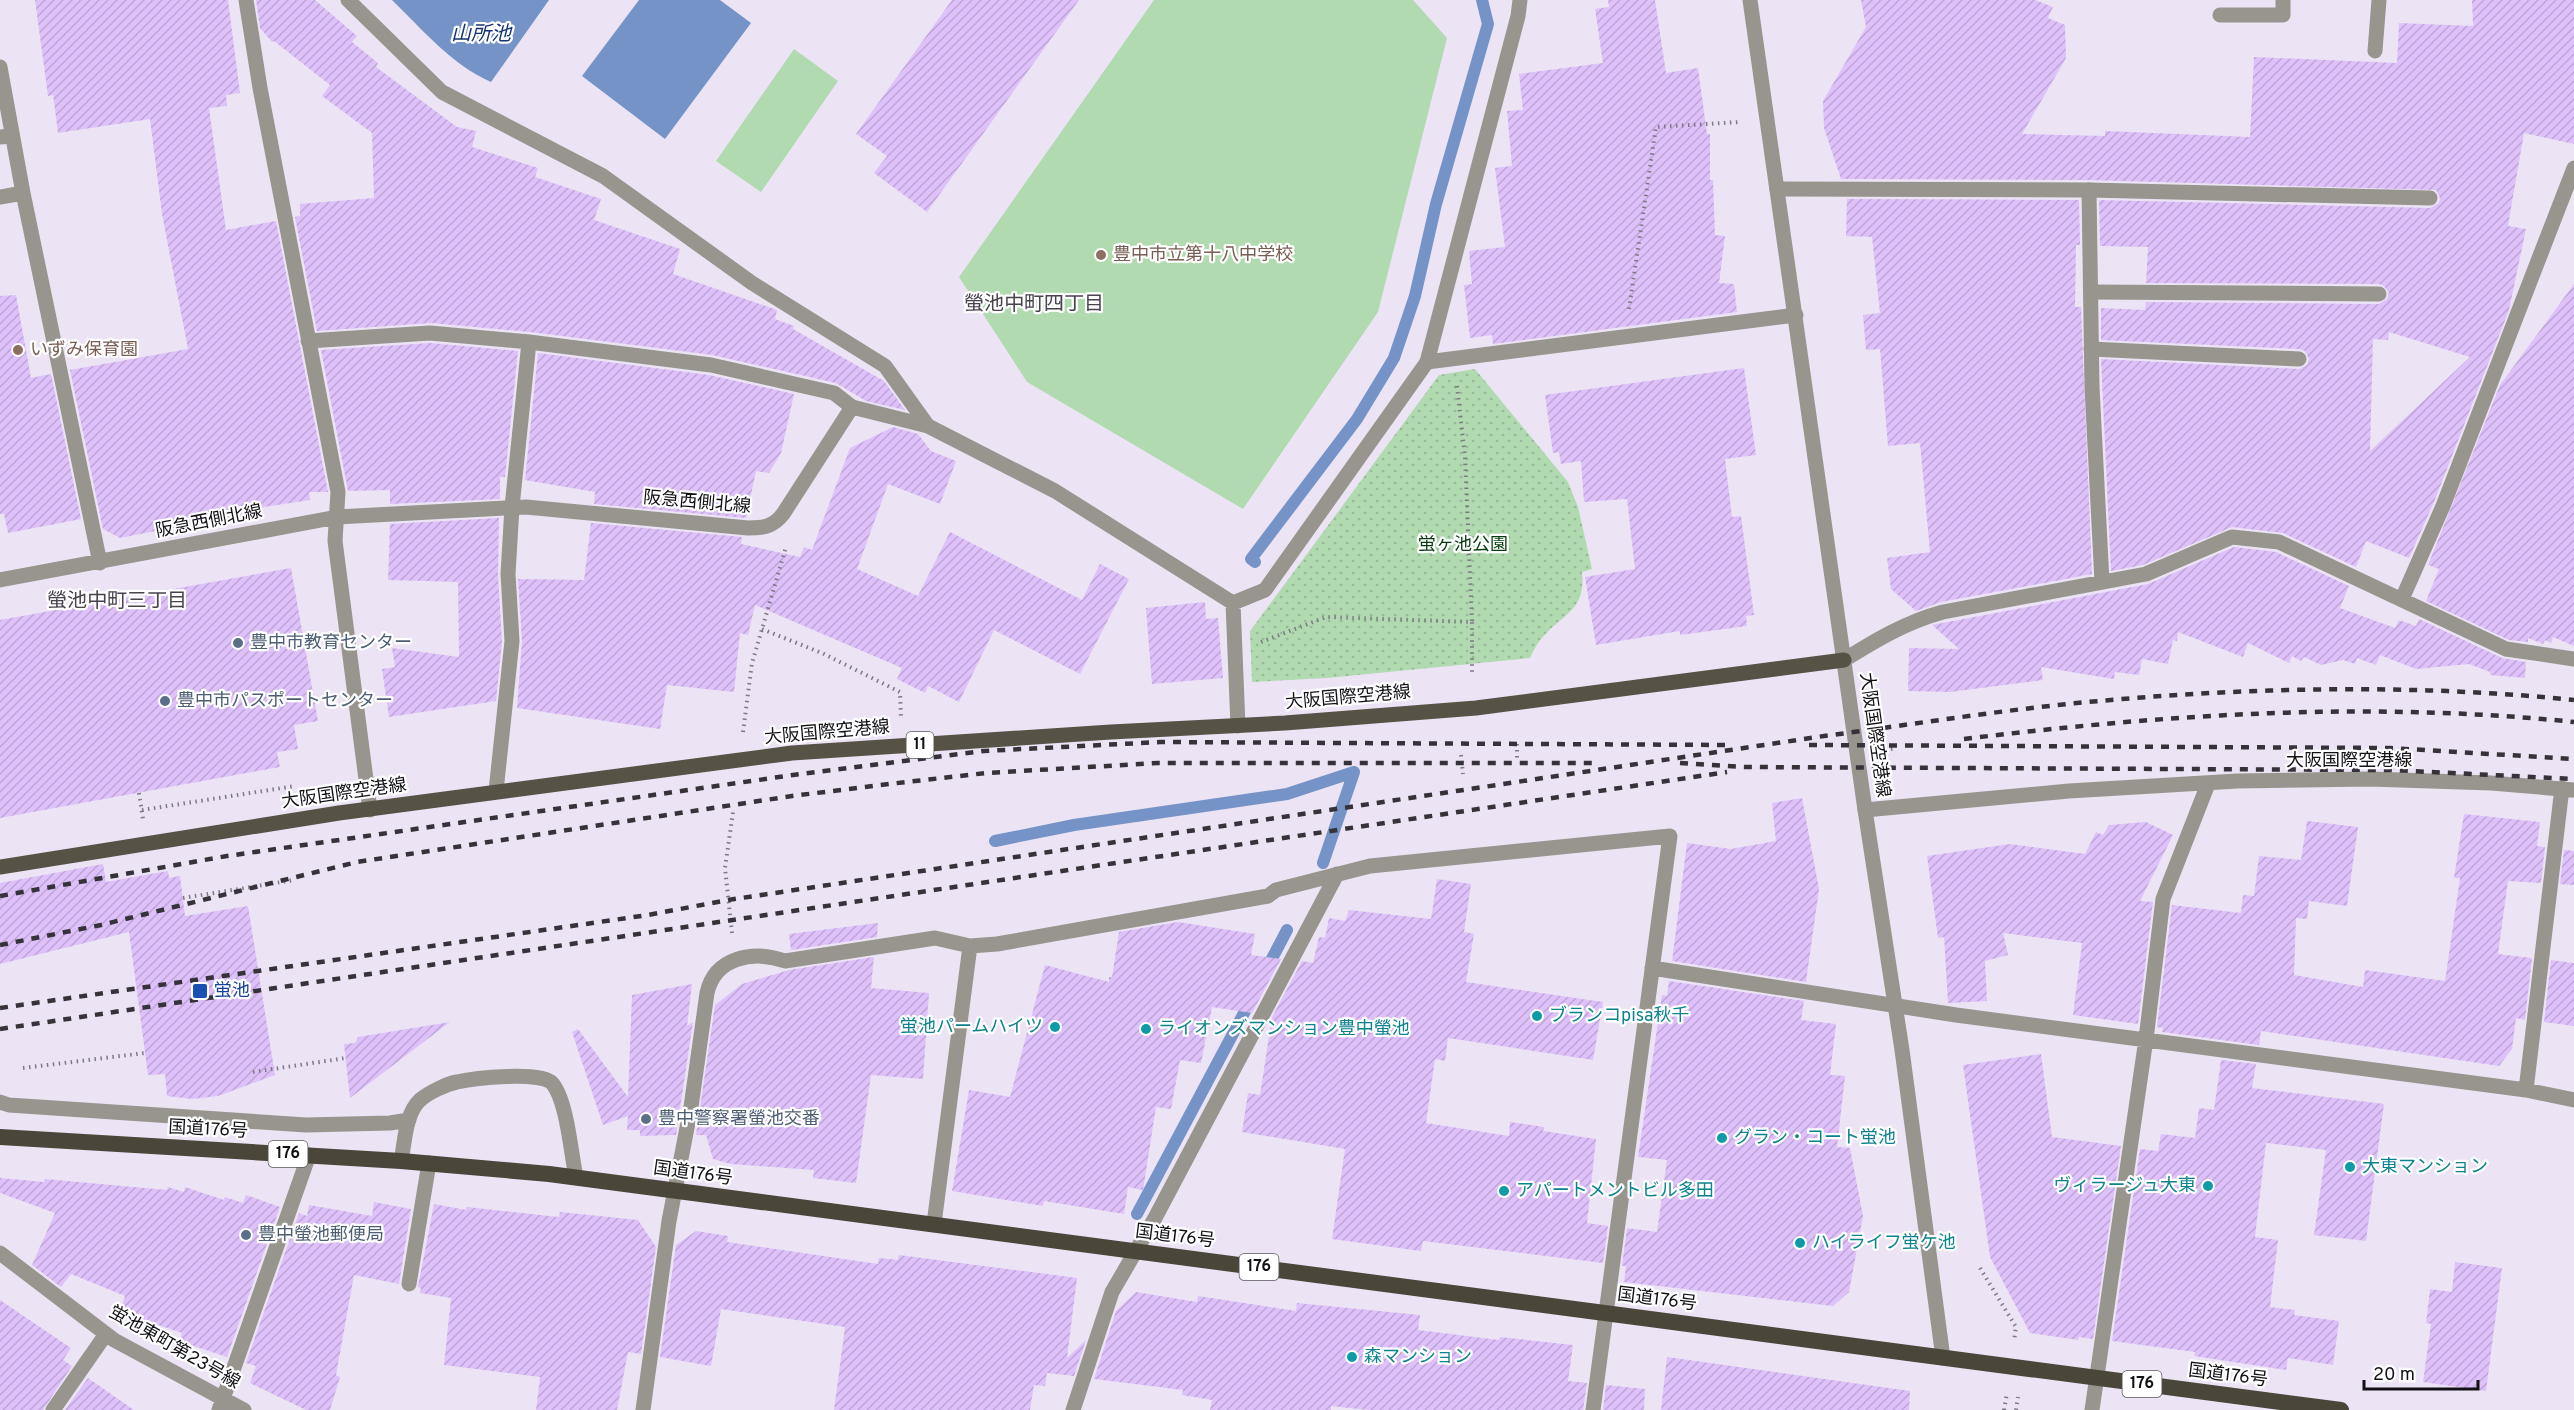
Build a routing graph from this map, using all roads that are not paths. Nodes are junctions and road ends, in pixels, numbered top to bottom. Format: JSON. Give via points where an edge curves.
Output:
{"nodes":[{"id":1,"x":246,"y":0,"type":"edge"},
{"id":2,"x":348,"y":0,"type":"edge"},
{"id":3,"x":1520,"y":0,"type":"edge"},
{"id":4,"x":1750,"y":0,"type":"edge"},
{"id":5,"x":2283,"y":0,"type":"edge"},
{"id":6,"x":2379,"y":0,"type":"edge"},
{"id":7,"x":2220,"y":15,"type":"dead end"},
{"id":8,"x":2375,"y":51,"type":"dead end"},
{"id":9,"x":0,"y":67,"type":"edge"},
{"id":10,"x":6,"y":136,"type":"edge"},
{"id":11,"x":2574,"y":168,"type":"edge"},
{"id":12,"x":1777,"y":189,"type":"junction"},
{"id":13,"x":2089,"y":190,"type":"junction"},
{"id":14,"x":23,"y":193,"type":"junction"},
{"id":15,"x":0,"y":197,"type":"edge"},
{"id":16,"x":2430,"y":198,"type":"dead end"},
{"id":17,"x":2091,"y":292,"type":"junction"},
{"id":18,"x":2379,"y":294,"type":"dead end"},
{"id":19,"x":1796,"y":315,"type":"junction"},
{"id":20,"x":308,"y":341,"type":"junction"},
{"id":21,"x":529,"y":342,"type":"junction"},
{"id":22,"x":2091,"y":349,"type":"junction"},
{"id":23,"x":2299,"y":359,"type":"dead end"},
{"id":24,"x":1427,"y":362,"type":"junction"},
{"id":25,"x":852,"y":407,"type":"junction"},
{"id":26,"x":928,"y":426,"type":"junction"},
{"id":27,"x":512,"y":507,"type":"junction"},
{"id":28,"x":337,"y":517,"type":"junction"},
{"id":29,"x":100,"y":563,"type":"junction"},
{"id":30,"x":0,"y":580,"type":"edge"},
{"id":31,"x":2102,"y":582,"type":"junction"},
{"id":32,"x":2402,"y":599,"type":"junction"},
{"id":33,"x":1233,"y":603,"type":"junction"},
{"id":34,"x":2574,"y":659,"type":"edge"},
{"id":35,"x":1844,"y":660,"type":"junction"},
{"id":36,"x":1238,"y":726,"type":"junction"},
{"id":37,"x":2208,"y":784,"type":"junction"},
{"id":38,"x":2568,"y":789,"type":"edge"},
{"id":39,"x":496,"y":791,"type":"junction"},
{"id":40,"x":370,"y":810,"type":"junction"},
{"id":41,"x":1864,"y":810,"type":"junction"},
{"id":42,"x":0,"y":867,"type":"edge"},
{"id":43,"x":1337,"y":874,"type":"junction"},
{"id":44,"x":970,"y":946,"type":"junction"},
{"id":45,"x":1652,"y":968,"type":"junction"},
{"id":46,"x":1896,"y":1005,"type":"junction"},
{"id":47,"x":2146,"y":1039,"type":"junction"},
{"id":48,"x":2526,"y":1090,"type":"junction"},
{"id":49,"x":2574,"y":1100,"type":"edge"},
{"id":50,"x":0,"y":1102,"type":"edge"},
{"id":51,"x":409,"y":1120,"type":"junction"},
{"id":52,"x":0,"y":1137,"type":"edge"},
{"id":53,"x":309,"y":1155,"type":"junction"},
{"id":54,"x":402,"y":1161,"type":"junction"},
{"id":55,"x":429,"y":1163,"type":"junction"},
{"id":56,"x":576,"y":1177,"type":"junction"},
{"id":57,"x":674,"y":1191,"type":"junction"},
{"id":58,"x":934,"y":1224,"type":"junction"},
{"id":59,"x":1136,"y":1251,"type":"junction"},
{"id":60,"x":0,"y":1253,"type":"edge"},
{"id":61,"x":409,"y":1284,"type":"dead end"},
{"id":62,"x":1605,"y":1314,"type":"junction"},
{"id":63,"x":106,"y":1334,"type":"junction"},
{"id":64,"x":1943,"y":1358,"type":"junction"},
{"id":65,"x":2097,"y":1378,"type":"junction"},
{"id":66,"x":221,"y":1404,"type":"edge"},
{"id":67,"x":53,"y":1410,"type":"edge"},
{"id":68,"x":244,"y":1410,"type":"edge"},
{"id":69,"x":643,"y":1410,"type":"edge"},
{"id":70,"x":1073,"y":1410,"type":"edge"},
{"id":71,"x":1593,"y":1410,"type":"edge"},
{"id":72,"x":2092,"y":1410,"type":"edge"},
{"id":73,"x":2341,"y":1410,"type":"edge"}],
"edges":[{"from":1,"to":20,"type":"street"},
{"from":2,"to":26,"type":"street","via":[[442,92],[603,176],[752,283],[885,366]]},
{"from":3,"to":24,"type":"street"},
{"from":4,"to":12,"type":"street"},
{"from":5,"to":7,"type":"street","via":[[2283,15]]},
{"from":6,"to":8,"type":"street"},
{"from":9,"to":10,"type":"street"},
{"from":10,"to":14,"type":"street"},
{"from":11,"to":32,"type":"street","via":[[2443,506]]},
{"from":12,"to":13,"type":"street"},
{"from":12,"to":19,"type":"street"},
{"from":13,"to":16,"type":"street"},
{"from":13,"to":17,"type":"street"},
{"from":14,"to":15,"type":"street"},
{"from":14,"to":29,"type":"street"},
{"from":17,"to":18,"type":"street"},
{"from":17,"to":22,"type":"street"},
{"from":19,"to":24,"type":"street"},
{"from":19,"to":35,"type":"street"},
{"from":20,"to":21,"type":"street","via":[[430,333]]},
{"from":20,"to":28,"type":"street","via":[[338,492]]},
{"from":21,"to":25,"type":"street","via":[[711,365],[834,393]]},
{"from":21,"to":27,"type":"street"},
{"from":22,"to":23,"type":"street"},
{"from":22,"to":31,"type":"street"},
{"from":24,"to":33,"type":"street","via":[[1265,590]]},
{"from":25,"to":26,"type":"street"},
{"from":25,"to":27,"type":"street","name":"阪急西側北線","via":[[776,523],[767,527]]},
{"from":26,"to":33,"type":"street","via":[[1055,491]]},
{"from":27,"to":28,"type":"street","name":"阪急西側北線"},
{"from":27,"to":39,"type":"street","via":[[508,574],[512,641]]},
{"from":28,"to":29,"type":"street","name":"阪急西側北線"},
{"from":28,"to":40,"type":"street","via":[[335,541]]},
{"from":29,"to":30,"type":"street","name":"阪急西側北線"},
{"from":31,"to":32,"type":"street","via":[[2146,574],[2232,537],[2280,542]]},
{"from":31,"to":35,"type":"street","via":[[1917,619]]},
{"from":32,"to":34,"type":"street","via":[[2506,649]]},
{"from":33,"to":36,"type":"street"},
{"from":35,"to":36,"type":"main road","name":"大阪国際空港線","number":"11","via":[[1476,708]]},
{"from":35,"to":41,"type":"street","name":"大阪国際空港線"},
{"from":36,"to":39,"type":"main road","name":"大阪国際空港線","number":"11","via":[[792,753]]},
{"from":37,"to":38,"type":"street","name":"大阪国際空港線","via":[[2370,779]]},
{"from":37,"to":41,"type":"street","name":"大阪国際空港線","via":[[2069,791]]},
{"from":37,"to":47,"type":"street","via":[[2163,899]]},
{"from":38,"to":48,"type":"street"},
{"from":39,"to":40,"type":"main road","name":"大阪国際空港線","number":"11"},
{"from":40,"to":42,"type":"main road","name":"大阪国際空港線","number":"11"},
{"from":41,"to":46,"type":"street"},
{"from":43,"to":44,"type":"street","via":[[1276,890],[1268,896]]},
{"from":43,"to":45,"type":"street","via":[[1370,866],[1670,836]]},
{"from":43,"to":59,"type":"street"},
{"from":44,"to":57,"type":"street","via":[[935,938],[785,961],[767,955],[737,960],[718,969],[710,979]]},
{"from":44,"to":58,"type":"street"},
{"from":45,"to":46,"type":"street"},
{"from":45,"to":62,"type":"street"},
{"from":46,"to":47,"type":"street"},
{"from":46,"to":64,"type":"street"},
{"from":47,"to":48,"type":"street"},
{"from":47,"to":65,"type":"street"},
{"from":48,"to":49,"type":"street"},
{"from":50,"to":51,"type":"street","via":[[306,1125]]},
{"from":51,"to":54,"type":"street"},
{"from":51,"to":56,"type":"street","via":[[418,1102],[455,1082],[544,1078],[561,1100]]},
{"from":52,"to":53,"type":"highway","name":"国道176号","number":"176"},
{"from":53,"to":54,"type":"highway","name":"国道176号","number":"176"},
{"from":53,"to":66,"type":"street"},
{"from":54,"to":55,"type":"highway","name":"国道176号","number":"176"},
{"from":55,"to":56,"type":"highway","name":"国道176号","number":"176"},
{"from":55,"to":61,"type":"street"},
{"from":56,"to":57,"type":"highway","name":"国道176号","number":"176"},
{"from":57,"to":58,"type":"highway","name":"国道176号","number":"176"},
{"from":57,"to":69,"type":"street"},
{"from":58,"to":59,"type":"highway","name":"国道176号","number":"176"},
{"from":59,"to":62,"type":"highway","name":"国道176号","number":"176"},
{"from":59,"to":70,"type":"street","via":[[1112,1292]]},
{"from":60,"to":63,"type":"street","name":"蛍池東町第23号線"},
{"from":62,"to":64,"type":"highway","name":"国道176号","number":"176"},
{"from":62,"to":71,"type":"street"},
{"from":63,"to":66,"type":"street","name":"蛍池東町第23号線"},
{"from":63,"to":67,"type":"street"},
{"from":64,"to":65,"type":"highway","name":"国道176号","number":"176"},
{"from":65,"to":72,"type":"street"},
{"from":65,"to":73,"type":"highway","name":"国道176号","number":"176"},
{"from":66,"to":68,"type":"street","name":"蛍池東町第23号線"}]}
